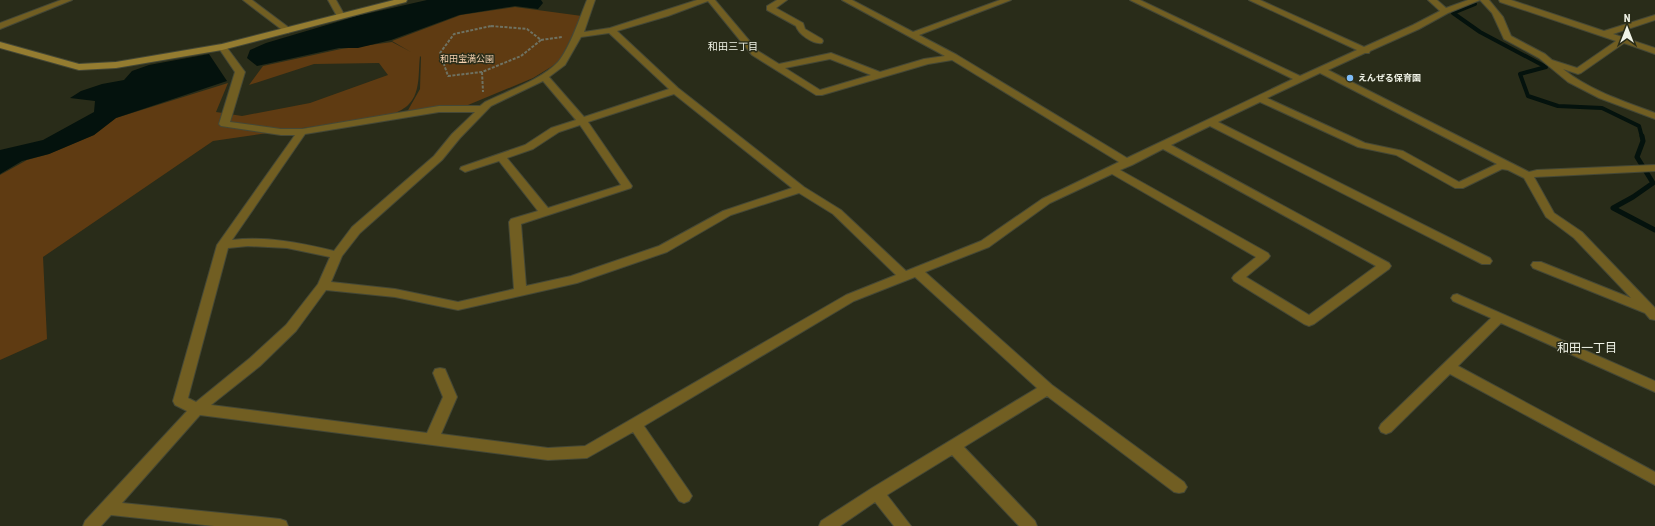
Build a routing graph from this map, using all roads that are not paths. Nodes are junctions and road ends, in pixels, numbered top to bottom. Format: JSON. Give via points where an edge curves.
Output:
{"nodes":[{"id":1,"x":68,"y":0,"type":"edge"},
{"id":2,"x":247,"y":0,"type":"edge"},
{"id":3,"x":332,"y":0,"type":"edge"},
{"id":4,"x":403,"y":0,"type":"edge"},
{"id":5,"x":591,"y":0,"type":"edge"},
{"id":6,"x":705,"y":0,"type":"edge"},
{"id":7,"x":711,"y":0,"type":"edge"},
{"id":8,"x":783,"y":0,"type":"edge"},
{"id":9,"x":846,"y":0,"type":"edge"},
{"id":10,"x":984,"y":0,"type":"edge"},
{"id":11,"x":1007,"y":0,"type":"edge"},
{"id":12,"x":1134,"y":0,"type":"edge"},
{"id":13,"x":1253,"y":0,"type":"edge"},
{"id":14,"x":1432,"y":0,"type":"edge"},
{"id":15,"x":1484,"y":0,"type":"edge"},
{"id":16,"x":1503,"y":0,"type":"edge"},
{"id":17,"x":1473,"y":1,"type":"edge"},
{"id":18,"x":994,"y":5,"type":"junction"},
{"id":19,"x":1445,"y":11,"type":"junction"},
{"id":20,"x":341,"y":16,"type":"junction"},
{"id":21,"x":1655,"y":18,"type":"edge"},
{"id":22,"x":0,"y":26,"type":"edge"},
{"id":23,"x":288,"y":30,"type":"junction"},
{"id":24,"x":611,"y":30,"type":"junction"},
{"id":25,"x":578,"y":34,"type":"junction"},
{"id":26,"x":1604,"y":34,"type":"junction"},
{"id":27,"x":912,"y":35,"type":"junction"},
{"id":28,"x":1623,"y":40,"type":"junction"},
{"id":29,"x":819,"y":41,"type":"dead end"},
{"id":30,"x":0,"y":45,"type":"edge"},
{"id":31,"x":222,"y":47,"type":"junction"},
{"id":32,"x":1366,"y":50,"type":"junction"},
{"id":33,"x":1655,"y":51,"type":"edge"},
{"id":34,"x":954,"y":56,"type":"junction"},
{"id":35,"x":1546,"y":59,"type":"junction"},
{"id":36,"x":777,"y":67,"type":"junction"},
{"id":37,"x":1321,"y":70,"type":"junction"},
{"id":38,"x":880,"y":75,"type":"junction"},
{"id":39,"x":544,"y":77,"type":"junction"},
{"id":40,"x":1300,"y":79,"type":"junction"},
{"id":41,"x":675,"y":90,"type":"junction"},
{"id":42,"x":1259,"y":98,"type":"junction"},
{"id":43,"x":483,"y":104,"type":"junction"},
{"id":44,"x":1655,"y":116,"type":"edge"},
{"id":45,"x":583,"y":122,"type":"junction"},
{"id":46,"x":1210,"y":122,"type":"junction"},
{"id":47,"x":302,"y":132,"type":"junction"},
{"id":48,"x":1164,"y":145,"type":"junction"},
{"id":49,"x":501,"y":157,"type":"junction"},
{"id":50,"x":1128,"y":163,"type":"junction"},
{"id":51,"x":1511,"y":167,"type":"junction"},
{"id":52,"x":1654,"y":168,"type":"edge"},
{"id":53,"x":465,"y":169,"type":"dead end"},
{"id":54,"x":1113,"y":170,"type":"junction"},
{"id":55,"x":1528,"y":176,"type":"junction"},
{"id":56,"x":800,"y":189,"type":"junction"},
{"id":57,"x":545,"y":212,"type":"junction"},
{"id":58,"x":223,"y":245,"type":"junction"},
{"id":59,"x":337,"y":255,"type":"junction"},
{"id":60,"x":1486,"y":261,"type":"dead end"},
{"id":61,"x":1537,"y":265,"type":"dead end"},
{"id":62,"x":910,"y":273,"type":"junction"},
{"id":63,"x":323,"y":285,"type":"junction"},
{"id":64,"x":520,"y":292,"type":"junction"},
{"id":65,"x":1457,"y":298,"type":"dead end"},
{"id":66,"x":1653,"y":313,"type":"edge"},
{"id":67,"x":1500,"y":318,"type":"junction"},
{"id":68,"x":1449,"y":367,"type":"junction"},
{"id":69,"x":440,"y":373,"type":"dead end"},
{"id":70,"x":1655,"y":386,"type":"edge"},
{"id":71,"x":1047,"y":389,"type":"junction"},
{"id":72,"x":197,"y":409,"type":"junction"},
{"id":73,"x":635,"y":424,"type":"junction"},
{"id":74,"x":1386,"y":428,"type":"dead end"},
{"id":75,"x":432,"y":440,"type":"junction"},
{"id":76,"x":953,"y":446,"type":"junction"},
{"id":77,"x":1655,"y":480,"type":"edge"},
{"id":78,"x":1179,"y":487,"type":"dead end"},
{"id":79,"x":877,"y":493,"type":"junction"},
{"id":80,"x":684,"y":496,"type":"dead end"},
{"id":81,"x":108,"y":508,"type":"junction"},
{"id":82,"x":92,"y":526,"type":"edge"},
{"id":83,"x":280,"y":526,"type":"edge"},
{"id":84,"x":827,"y":526,"type":"edge"},
{"id":85,"x":903,"y":526,"type":"edge"},
{"id":86,"x":1029,"y":526,"type":"edge"}],
"edges":[{"from":1,"to":22,"type":"street"},
{"from":2,"to":23,"type":"street"},
{"from":3,"to":20,"type":"street"},
{"from":4,"to":20,"type":"street"},
{"from":5,"to":25,"type":"street"},
{"from":6,"to":24,"type":"street"},
{"from":7,"to":36,"type":"street","via":[[755,53]]},
{"from":8,"to":29,"type":"street","via":[[770,8],[800,25],[801,30]]},
{"from":9,"to":27,"type":"street"},
{"from":10,"to":18,"type":"street"},
{"from":11,"to":18,"type":"street"},
{"from":12,"to":40,"type":"street"},
{"from":13,"to":32,"type":"street"},
{"from":14,"to":19,"type":"street"},
{"from":15,"to":35,"type":"street","via":[[1494,9],[1502,22],[1507,38]]},
{"from":16,"to":26,"type":"street"},
{"from":17,"to":19,"type":"street"},
{"from":18,"to":27,"type":"street"},
{"from":19,"to":32,"type":"street"},
{"from":20,"to":23,"type":"street"},
{"from":21,"to":26,"type":"street"},
{"from":23,"to":31,"type":"street"},
{"from":24,"to":25,"type":"street"},
{"from":24,"to":41,"type":"street"},
{"from":25,"to":39,"type":"street","via":[[562,63]]},
{"from":26,"to":28,"type":"street"},
{"from":27,"to":34,"type":"street"},
{"from":28,"to":33,"type":"street"},
{"from":28,"to":35,"type":"street","via":[[1578,71]]},
{"from":30,"to":31,"type":"street","via":[[79,67],[116,65]]},
{"from":31,"to":47,"type":"street","via":[[240,72],[224,124],[281,132]]},
{"from":32,"to":37,"type":"street"},
{"from":34,"to":38,"type":"street"},
{"from":34,"to":50,"type":"street"},
{"from":35,"to":44,"type":"street","via":[[1571,80],[1602,96]]},
{"from":36,"to":38,"type":"street","via":[[831,56]]},
{"from":36,"to":38,"type":"street","via":[[819,94]]},
{"from":37,"to":40,"type":"street"},
{"from":37,"to":51,"type":"street"},
{"from":39,"to":43,"type":"street","via":[[488,104]]},
{"from":39,"to":45,"type":"street"},
{"from":40,"to":42,"type":"street"},
{"from":41,"to":45,"type":"street"},
{"from":41,"to":56,"type":"street"},
{"from":42,"to":46,"type":"street"},
{"from":42,"to":51,"type":"street","via":[[1362,145],[1399,153],[1459,186],[1500,166]]},
{"from":43,"to":47,"type":"street"},
{"from":43,"to":59,"type":"street","via":[[438,158],[356,230]]},
{"from":45,"to":49,"type":"street","via":[[555,130],[529,147]]},
{"from":45,"to":57,"type":"street","via":[[627,186]]},
{"from":46,"to":48,"type":"street"},
{"from":46,"to":60,"type":"street"},
{"from":47,"to":58,"type":"street"},
{"from":48,"to":50,"type":"street"},
{"from":48,"to":54,"type":"street","via":[[1385,266],[1309,321],[1238,278],[1264,256]]},
{"from":49,"to":53,"type":"street"},
{"from":49,"to":57,"type":"street"},
{"from":50,"to":54,"type":"street"},
{"from":51,"to":55,"type":"street"},
{"from":52,"to":55,"type":"street","via":[[1536,173]]},
{"from":54,"to":62,"type":"street","via":[[1046,201],[984,244]]},
{"from":55,"to":66,"type":"street","via":[[1550,216],[1578,235]]},
{"from":56,"to":62,"type":"street","via":[[837,212]]},
{"from":56,"to":64,"type":"street","via":[[727,213],[663,249],[573,280]]},
{"from":57,"to":64,"type":"street","via":[[515,222]]},
{"from":58,"to":59,"type":"street","via":[[248,242],[287,244]]},
{"from":58,"to":72,"type":"street","via":[[180,401]]},
{"from":59,"to":63,"type":"street"},
{"from":61,"to":66,"type":"street"},
{"from":62,"to":71,"type":"street"},
{"from":62,"to":73,"type":"street","via":[[850,298]]},
{"from":63,"to":64,"type":"street","via":[[395,293],[458,306]]},
{"from":63,"to":72,"type":"street","via":[[291,328],[255,362]]},
{"from":65,"to":67,"type":"street"},
{"from":67,"to":68,"type":"street"},
{"from":67,"to":70,"type":"street"},
{"from":68,"to":74,"type":"street"},
{"from":68,"to":77,"type":"street"},
{"from":69,"to":75,"type":"street","via":[[450,397]]},
{"from":71,"to":76,"type":"street"},
{"from":71,"to":78,"type":"street"},
{"from":72,"to":75,"type":"street"},
{"from":72,"to":81,"type":"street"},
{"from":73,"to":75,"type":"street","via":[[587,452],[548,454]]},
{"from":73,"to":80,"type":"street"},
{"from":76,"to":79,"type":"street"},
{"from":76,"to":86,"type":"street"},
{"from":79,"to":84,"type":"street"},
{"from":79,"to":85,"type":"street"},
{"from":81,"to":82,"type":"street"},
{"from":81,"to":83,"type":"street"}]}
